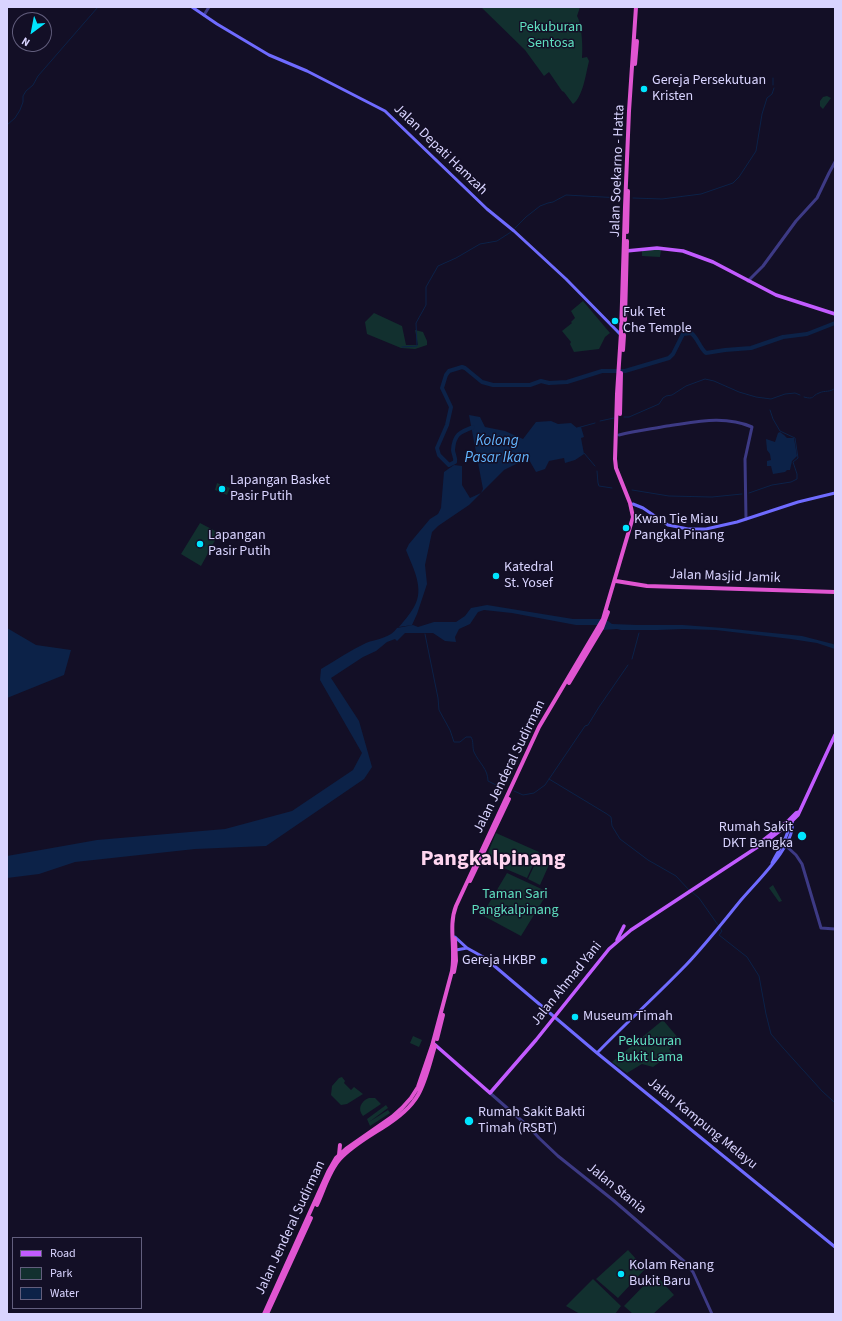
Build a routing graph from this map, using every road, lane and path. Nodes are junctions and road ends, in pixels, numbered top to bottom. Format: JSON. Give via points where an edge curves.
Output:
{"nodes":[{"id":1,"x":192,"y":7,"type":"edge"},
{"id":2,"x":209,"y":7,"type":"edge"},
{"id":3,"x":637,"y":7,"type":"edge"},
{"id":4,"x":204,"y":15,"type":"junction"},
{"id":5,"x":835,"y":162,"type":"edge"},
{"id":6,"x":625,"y":251,"type":"junction"},
{"id":7,"x":748,"y":281,"type":"junction"},
{"id":8,"x":835,"y":314,"type":"edge"},
{"id":9,"x":622,"y":334,"type":"junction"},
{"id":10,"x":620,"y":371,"type":"junction"},
{"id":11,"x":619,"y":435,"type":"junction"},
{"id":12,"x":835,"y":493,"type":"edge"},
{"id":13,"x":633,"y":504,"type":"junction"},
{"id":14,"x":746,"y":519,"type":"junction"},
{"id":15,"x":615,"y":581,"type":"junction"},
{"id":16,"x":835,"y":592,"type":"edge"},
{"id":17,"x":835,"y":735,"type":"edge"},
{"id":18,"x":790,"y":821,"type":"junction"},
{"id":19,"x":785,"y":845,"type":"junction"},
{"id":20,"x":770,"y":866,"type":"junction"},
{"id":21,"x":624,"y":926,"type":"dead end"},
{"id":22,"x":835,"y":929,"type":"edge"},
{"id":23,"x":454,"y":937,"type":"junction"},
{"id":24,"x":616,"y":943,"type":"junction"},
{"id":25,"x":467,"y":948,"type":"junction"},
{"id":26,"x":456,"y":950,"type":"junction"},
{"id":27,"x":453,"y":974,"type":"junction"},
{"id":28,"x":554,"y":1017,"type":"junction"},
{"id":29,"x":434,"y":1044,"type":"junction"},
{"id":30,"x":596,"y":1052,"type":"junction"},
{"id":31,"x":490,"y":1093,"type":"junction"},
{"id":32,"x":340,"y":1145,"type":"dead end"},
{"id":33,"x":339,"y":1155,"type":"junction"},
{"id":34,"x":329,"y":1174,"type":"junction"},
{"id":35,"x":835,"y":1247,"type":"edge"},
{"id":36,"x":264,"y":1314,"type":"edge"},
{"id":37,"x":267,"y":1314,"type":"edge"},
{"id":38,"x":712,"y":1314,"type":"edge"}],
"edges":[{"from":1,"to":4,"type":"main road","name":"Jalan Depati Hamzah"},
{"from":2,"to":4,"type":"street"},
{"from":3,"to":6,"type":"highway","name":"Jalan Soekarno - Hatta"},
{"from":4,"to":9,"type":"main road","name":"Jalan Depati Hamzah","via":[[269,55],[307,71],[385,111]]},
{"from":5,"to":7,"type":"street","via":[[817,198]]},
{"from":6,"to":7,"type":"main road","via":[[657,248],[683,251],[709,260]]},
{"from":6,"to":9,"type":"highway","name":"Jalan Soekarno - Hatta"},
{"from":7,"to":8,"type":"main road","via":[[776,295]]},
{"from":9,"to":10,"type":"highway","name":"Jalan Soekarno - Hatta"},
{"from":10,"to":11,"type":"highway","name":"Jalan Jenderal Sudirman"},
{"from":10,"to":15,"type":"highway","name":"Jalan Jenderal Sudirman","via":[[615,459],[633,517]]},
{"from":11,"to":13,"type":"highway","name":"Jalan Jenderal Sudirman","via":[[618,461]]},
{"from":11,"to":14,"type":"street","via":[[710,420],[735,421],[752,427],[745,459]]},
{"from":12,"to":14,"type":"main road"},
{"from":13,"to":14,"type":"main road","via":[[644,508],[666,524],[688,529],[709,529]]},
{"from":13,"to":15,"type":"highway","name":"Jalan Jenderal Sudirman","via":[[634,524]]},
{"from":15,"to":16,"type":"highway","name":"Jalan Masjid Jamik","via":[[647,586]]},
{"from":15,"to":23,"type":"highway","name":"Jalan Jenderal Sudirman","via":[[601,628],[543,726],[468,882],[455,915]]},
{"from":17,"to":18,"type":"main road","name":"Jalan Ahmad Yani","via":[[798,815]]},
{"from":18,"to":19,"type":"main road","via":[[791,830]]},
{"from":18,"to":20,"type":"main road","via":[[783,844]]},
{"from":18,"to":24,"type":"main road","name":"Jalan Ahmad Yani","via":[[631,930]]},
{"from":19,"to":20,"type":"main road"},
{"from":19,"to":22,"type":"street","via":[[802,864],[821,928]]},
{"from":20,"to":30,"type":"main road","via":[[698,951]]},
{"from":21,"to":24,"type":"main road"},
{"from":23,"to":25,"type":"main road","name":"Jalan Kampung Melayu"},
{"from":23,"to":26,"type":"highway","name":"Jalan Jenderal Sudirman"},
{"from":23,"to":27,"type":"highway","name":"Jalan Jenderal Sudirman"},
{"from":24,"to":28,"type":"main road","name":"Jalan Ahmad Yani","via":[[608,949]]},
{"from":25,"to":26,"type":"main road"},
{"from":25,"to":28,"type":"main road","name":"Jalan Kampung Melayu","via":[[484,958]]},
{"from":26,"to":27,"type":"highway","name":"Jalan Jenderal Sudirman"},
{"from":27,"to":29,"type":"highway","name":"Jalan Jenderal Sudirman"},
{"from":28,"to":30,"type":"main road","name":"Jalan Kampung Melayu"},
{"from":28,"to":31,"type":"main road","name":"Jalan Ahmad Yani"},
{"from":29,"to":31,"type":"main road"},
{"from":29,"to":33,"type":"highway","name":"Jalan Jenderal Sudirman","via":[[418,1087],[411,1098],[392,1116]]},
{"from":29,"to":34,"type":"highway","name":"Jalan Jenderal Sudirman","via":[[425,1078],[416,1098],[392,1122],[346,1153]]},
{"from":30,"to":35,"type":"main road","name":"Jalan Kampung Melayu"},
{"from":31,"to":38,"type":"street","name":"Jalan Stania","via":[[558,1156],[686,1263],[693,1272]]},
{"from":32,"to":33,"type":"highway"},
{"from":33,"to":34,"type":"highway","name":"Jalan Jenderal Sudirman"},
{"from":34,"to":36,"type":"highway","name":"Jalan Jenderal Sudirman"},
{"from":34,"to":37,"type":"highway","name":"Jalan Jenderal Sudirman"}]}
